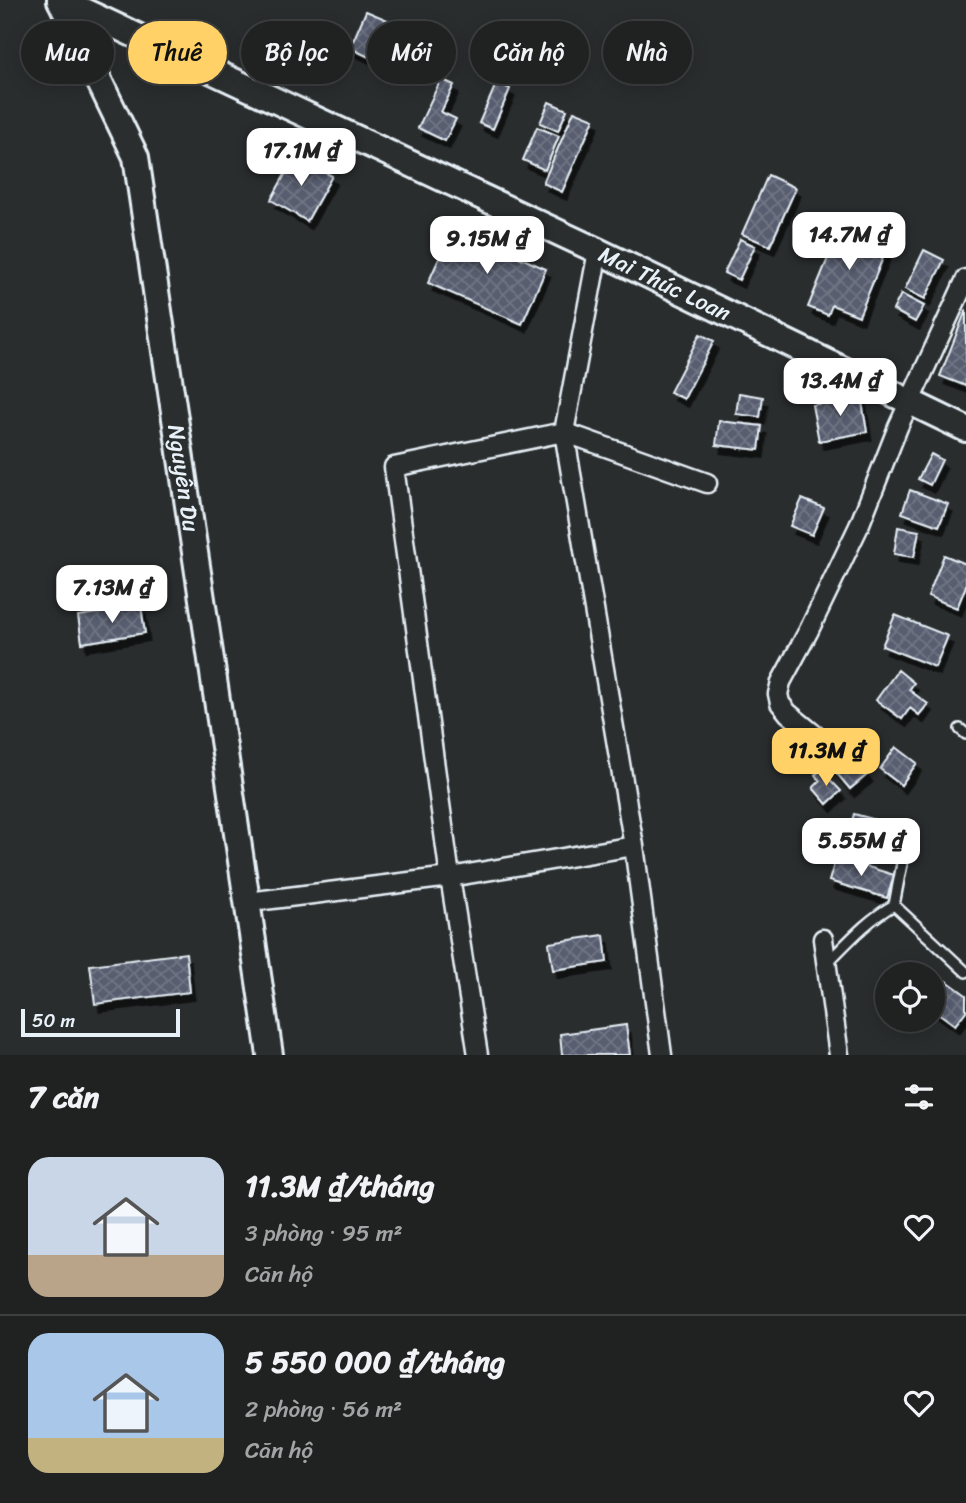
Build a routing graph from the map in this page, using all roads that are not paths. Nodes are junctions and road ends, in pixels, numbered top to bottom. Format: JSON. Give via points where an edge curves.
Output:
{"nodes":[{"id":1,"x":60,"y":0,"type":"edge"},
{"id":2,"x":598,"y":251,"type":"junction"},
{"id":3,"x":966,"y":279,"type":"edge"},
{"id":4,"x":911,"y":402,"type":"junction"},
{"id":5,"x":966,"y":429,"type":"edge"},
{"id":6,"x":564,"y":432,"type":"junction"},
{"id":7,"x":707,"y":483,"type":"dead end"},
{"id":8,"x":816,"y":736,"type":"dead end"},
{"id":9,"x":906,"y":843,"type":"dead end"},
{"id":10,"x":634,"y":846,"type":"junction"},
{"id":11,"x":450,"y":877,"type":"junction"},
{"id":12,"x":248,"y":902,"type":"junction"},
{"id":13,"x":894,"y":905,"type":"junction"},
{"id":14,"x":824,"y":939,"type":"dead end"},
{"id":15,"x":827,"y":963,"type":"junction"},
{"id":16,"x":966,"y":972,"type":"edge"},
{"id":17,"x":270,"y":1055,"type":"edge"},
{"id":18,"x":478,"y":1055,"type":"edge"},
{"id":19,"x":662,"y":1055,"type":"edge"},
{"id":20,"x":839,"y":1055,"type":"edge"}],
"edges":[{"from":1,"to":2,"type":"main road","name":"Mai Thúc Loan"},
{"from":1,"to":12,"type":"main road","name":"Nguyễn Du","via":[[136,157]]},
{"from":2,"to":4,"type":"main road","name":"Mai Thúc Loan"},
{"from":2,"to":6,"type":"street"},
{"from":3,"to":4,"type":"street"},
{"from":4,"to":5,"type":"main road","name":"Mai Thúc Loan"},
{"from":4,"to":8,"type":"street","via":[[859,526],[781,682],[780,703]]},
{"from":6,"to":7,"type":"street"},
{"from":6,"to":10,"type":"street"},
{"from":6,"to":11,"type":"street","via":[[394,467]]},
{"from":9,"to":13,"type":"lane"},
{"from":10,"to":11,"type":"street"},
{"from":10,"to":19,"type":"street"},
{"from":11,"to":12,"type":"street"},
{"from":11,"to":18,"type":"street"},
{"from":12,"to":17,"type":"main road","name":"Nguyễn Du"},
{"from":13,"to":15,"type":"lane","via":[[858,931]]},
{"from":13,"to":16,"type":"lane"},
{"from":14,"to":15,"type":"street"},
{"from":15,"to":20,"type":"street"}]}
